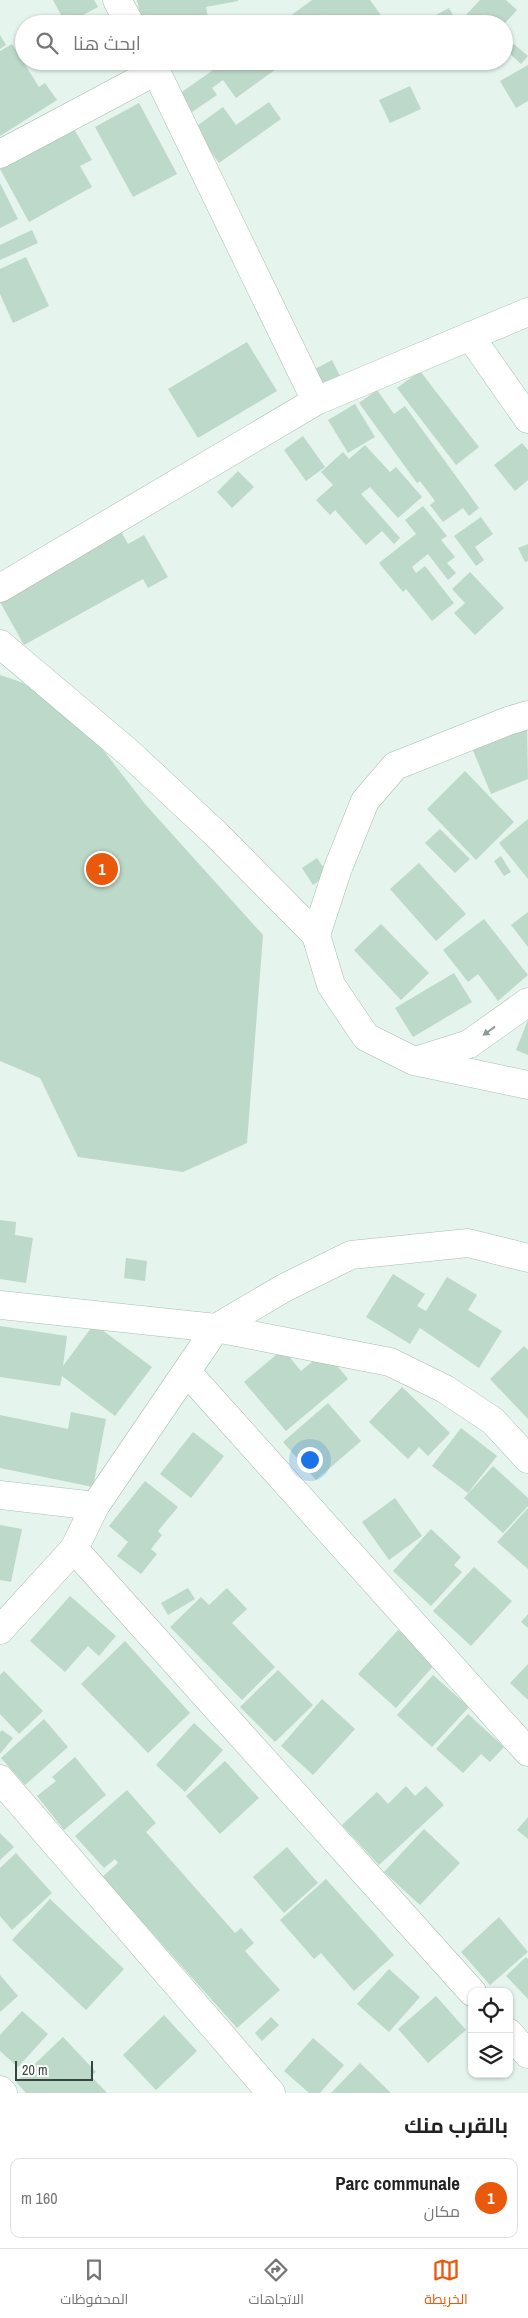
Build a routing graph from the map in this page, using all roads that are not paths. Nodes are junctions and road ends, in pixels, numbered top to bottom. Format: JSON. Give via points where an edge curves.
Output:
{"nodes":[{"id":1,"x":117,"y":0,"type":"edge"},
{"id":2,"x":125,"y":15,"type":"edge"},
{"id":3,"x":146,"y":70,"type":"edge"},
{"id":4,"x":155,"y":70,"type":"edge"},
{"id":5,"x":0,"y":154,"type":"edge"},
{"id":6,"x":528,"y":312,"type":"edge"},
{"id":7,"x":470,"y":336,"type":"junction"},
{"id":8,"x":316,"y":401,"type":"junction"},
{"id":9,"x":528,"y":418,"type":"edge"},
{"id":10,"x":0,"y":588,"type":"edge"},
{"id":11,"x":0,"y":644,"type":"edge"},
{"id":12,"x":528,"y":715,"type":"edge"},
{"id":13,"x":316,"y":935,"type":"junction"},
{"id":14,"x":528,"y":1002,"type":"edge"},
{"id":15,"x":414,"y":1061,"type":"junction"},
{"id":16,"x":528,"y":1085,"type":"edge"},
{"id":17,"x":528,"y":1258,"type":"edge"},
{"id":18,"x":0,"y":1305,"type":"edge"},
{"id":19,"x":216,"y":1328,"type":"junction"},
{"id":20,"x":187,"y":1372,"type":"junction"},
{"id":21,"x":528,"y":1459,"type":"edge"},
{"id":22,"x":0,"y":1495,"type":"edge"},
{"id":23,"x":95,"y":1506,"type":"junction"},
{"id":24,"x":74,"y":1549,"type":"junction"},
{"id":25,"x":0,"y":1630,"type":"edge"},
{"id":26,"x":528,"y":1752,"type":"edge"},
{"id":27,"x":0,"y":1779,"type":"edge"},
{"id":28,"x":468,"y":1988,"type":"edge"},
{"id":29,"x":513,"y":2037,"type":"edge"},
{"id":30,"x":528,"y":2054,"type":"edge"},
{"id":31,"x":0,"y":2090,"type":"edge"},
{"id":32,"x":3,"y":2093,"type":"edge"},
{"id":33,"x":271,"y":2093,"type":"edge"}],
"edges":[{"from":1,"to":2,"type":"street"},
{"from":3,"to":5,"type":"street"},
{"from":4,"to":8,"type":"street"},
{"from":6,"to":7,"type":"street"},
{"from":7,"to":8,"type":"street"},
{"from":7,"to":9,"type":"street"},
{"from":8,"to":10,"type":"street"},
{"from":11,"to":13,"type":"street","via":[[128,752],[216,834]]},
{"from":12,"to":13,"type":"street","via":[[395,766],[365,800]]},
{"from":13,"to":15,"type":"street","via":[[331,985],[366,1037]]},
{"from":14,"to":15,"type":"street","one_way":true,"via":[[469,1044]]},
{"from":15,"to":16,"type":"street"},
{"from":17,"to":19,"type":"street","via":[[468,1243],[351,1254]]},
{"from":18,"to":19,"type":"street"},
{"from":19,"to":20,"type":"street"},
{"from":19,"to":21,"type":"street","via":[[390,1362],[444,1389],[493,1420]]},
{"from":20,"to":23,"type":"street"},
{"from":20,"to":26,"type":"street"},
{"from":22,"to":23,"type":"street"},
{"from":23,"to":24,"type":"street"},
{"from":24,"to":25,"type":"street"},
{"from":24,"to":28,"type":"street"},
{"from":27,"to":33,"type":"street"},
{"from":29,"to":30,"type":"street"},
{"from":31,"to":32,"type":"street"}]}
